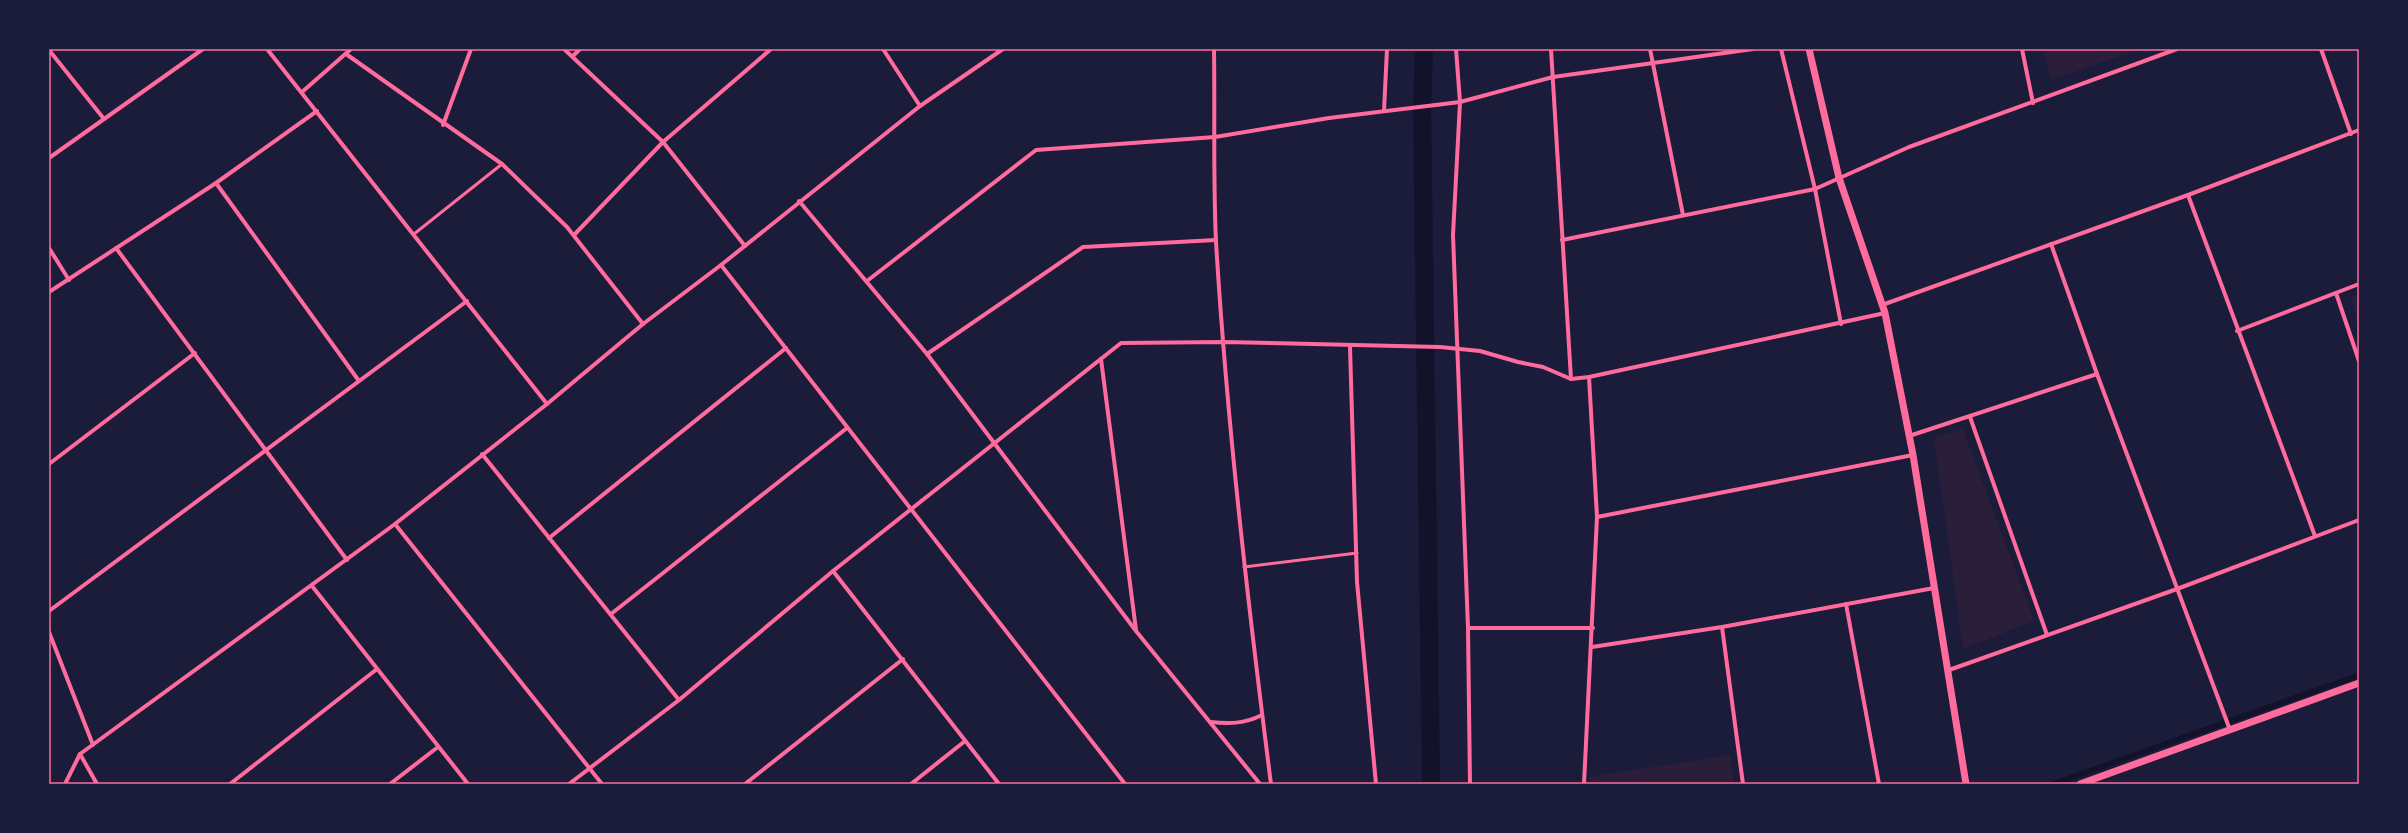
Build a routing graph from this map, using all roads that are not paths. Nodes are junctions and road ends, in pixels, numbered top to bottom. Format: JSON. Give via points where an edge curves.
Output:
{"nodes":[{"id":1,"x":203,"y":49,"type":"edge"},
{"id":2,"x":267,"y":49,"type":"edge"},
{"id":3,"x":351,"y":49,"type":"edge"},
{"id":4,"x":470,"y":49,"type":"edge"},
{"id":5,"x":564,"y":49,"type":"edge"},
{"id":6,"x":580,"y":49,"type":"edge"},
{"id":7,"x":771,"y":49,"type":"edge"},
{"id":8,"x":883,"y":49,"type":"edge"},
{"id":9,"x":1003,"y":49,"type":"edge"},
{"id":10,"x":1214,"y":49,"type":"edge"},
{"id":11,"x":1387,"y":49,"type":"edge"},
{"id":12,"x":1456,"y":49,"type":"edge"},
{"id":13,"x":1551,"y":49,"type":"edge"},
{"id":14,"x":1650,"y":49,"type":"edge"},
{"id":15,"x":1753,"y":49,"type":"edge"},
{"id":16,"x":1781,"y":49,"type":"edge"},
{"id":17,"x":1809,"y":49,"type":"edge"},
{"id":18,"x":2022,"y":49,"type":"edge"},
{"id":19,"x":2177,"y":49,"type":"edge"},
{"id":20,"x":2321,"y":49,"type":"edge"},
{"id":21,"x":49,"y":50,"type":"edge"},
{"id":22,"x":196,"y":51,"type":"edge"},
{"id":23,"x":346,"y":54,"type":"junction"},
{"id":24,"x":573,"y":56,"type":"junction"},
{"id":25,"x":1652,"y":63,"type":"junction"},
{"id":26,"x":1553,"y":77,"type":"junction"},
{"id":27,"x":302,"y":92,"type":"junction"},
{"id":28,"x":1460,"y":102,"type":"junction"},
{"id":29,"x":2033,"y":103,"type":"junction"},
{"id":30,"x":920,"y":106,"type":"junction"},
{"id":31,"x":317,"y":110,"type":"junction"},
{"id":32,"x":1384,"y":111,"type":"junction"},
{"id":33,"x":104,"y":119,"type":"junction"},
{"id":34,"x":443,"y":125,"type":"junction"},
{"id":35,"x":2359,"y":130,"type":"edge"},
{"id":36,"x":2350,"y":134,"type":"junction"},
{"id":37,"x":1215,"y":137,"type":"junction"},
{"id":38,"x":663,"y":142,"type":"junction"},
{"id":39,"x":49,"y":158,"type":"edge"},
{"id":40,"x":502,"y":164,"type":"junction"},
{"id":41,"x":1839,"y":178,"type":"junction"},
{"id":42,"x":216,"y":183,"type":"junction"},
{"id":43,"x":1815,"y":189,"type":"junction"},
{"id":44,"x":2188,"y":195,"type":"junction"},
{"id":45,"x":799,"y":201,"type":"junction"},
{"id":46,"x":1683,"y":215,"type":"junction"},
{"id":47,"x":414,"y":234,"type":"junction"},
{"id":48,"x":574,"y":235,"type":"junction"},
{"id":49,"x":1216,"y":240,"type":"junction"},
{"id":50,"x":1562,"y":240,"type":"junction"},
{"id":51,"x":2051,"y":244,"type":"junction"},
{"id":52,"x":745,"y":246,"type":"junction"},
{"id":53,"x":49,"y":248,"type":"edge"},
{"id":54,"x":116,"y":248,"type":"junction"},
{"id":55,"x":721,"y":265,"type":"junction"},
{"id":56,"x":69,"y":280,"type":"junction"},
{"id":57,"x":868,"y":281,"type":"junction"},
{"id":58,"x":2359,"y":284,"type":"edge"},
{"id":59,"x":49,"y":292,"type":"edge"},
{"id":60,"x":2336,"y":293,"type":"junction"},
{"id":61,"x":467,"y":301,"type":"junction"},
{"id":62,"x":1882,"y":304,"type":"junction"},
{"id":63,"x":1885,"y":313,"type":"junction"},
{"id":64,"x":643,"y":324,"type":"junction"},
{"id":65,"x":1841,"y":324,"type":"junction"},
{"id":66,"x":2238,"y":331,"type":"junction"},
{"id":67,"x":1224,"y":342,"type":"junction"},
{"id":68,"x":1350,"y":346,"type":"junction"},
{"id":69,"x":786,"y":348,"type":"junction"},
{"id":70,"x":1456,"y":349,"type":"junction"},
{"id":71,"x":195,"y":353,"type":"junction"},
{"id":72,"x":926,"y":354,"type":"junction"},
{"id":73,"x":1101,"y":359,"type":"junction"},
{"id":74,"x":2359,"y":361,"type":"edge"},
{"id":75,"x":2097,"y":374,"type":"junction"},
{"id":76,"x":1588,"y":377,"type":"junction"},
{"id":77,"x":1571,"y":379,"type":"junction"},
{"id":78,"x":359,"y":381,"type":"junction"},
{"id":79,"x":547,"y":404,"type":"junction"},
{"id":80,"x":1970,"y":417,"type":"junction"},
{"id":81,"x":847,"y":428,"type":"junction"},
{"id":82,"x":1909,"y":436,"type":"junction"},
{"id":83,"x":994,"y":443,"type":"junction"},
{"id":84,"x":266,"y":452,"type":"junction"},
{"id":85,"x":482,"y":454,"type":"junction"},
{"id":86,"x":1913,"y":455,"type":"junction"},
{"id":87,"x":49,"y":464,"type":"edge"},
{"id":88,"x":910,"y":510,"type":"junction"},
{"id":89,"x":1597,"y":517,"type":"junction"},
{"id":90,"x":2359,"y":520,"type":"edge"},
{"id":91,"x":395,"y":524,"type":"junction"},
{"id":92,"x":2315,"y":536,"type":"junction"},
{"id":93,"x":549,"y":538,"type":"junction"},
{"id":94,"x":1357,"y":553,"type":"junction"},
{"id":95,"x":347,"y":560,"type":"junction"},
{"id":96,"x":1244,"y":567,"type":"junction"},
{"id":97,"x":833,"y":571,"type":"junction"},
{"id":98,"x":312,"y":586,"type":"junction"},
{"id":99,"x":1934,"y":588,"type":"junction"},
{"id":100,"x":2177,"y":589,"type":"junction"},
{"id":101,"x":1846,"y":604,"type":"junction"},
{"id":102,"x":49,"y":611,"type":"edge"},
{"id":103,"x":611,"y":614,"type":"junction"},
{"id":104,"x":1722,"y":627,"type":"junction"},
{"id":105,"x":1468,"y":628,"type":"junction"},
{"id":106,"x":1592,"y":628,"type":"junction"},
{"id":107,"x":1136,"y":631,"type":"junction"},
{"id":108,"x":49,"y":632,"type":"edge"},
{"id":109,"x":2047,"y":635,"type":"junction"},
{"id":110,"x":1592,"y":647,"type":"junction"},
{"id":111,"x":903,"y":659,"type":"junction"},
{"id":112,"x":377,"y":669,"type":"junction"},
{"id":113,"x":1949,"y":670,"type":"junction"},
{"id":114,"x":2359,"y":683,"type":"edge"},
{"id":115,"x":679,"y":700,"type":"junction"},
{"id":116,"x":1262,"y":715,"type":"junction"},
{"id":117,"x":1210,"y":722,"type":"junction"},
{"id":118,"x":2230,"y":730,"type":"junction"},
{"id":119,"x":965,"y":741,"type":"junction"},
{"id":120,"x":93,"y":746,"type":"junction"},
{"id":121,"x":438,"y":747,"type":"junction"},
{"id":122,"x":80,"y":754,"type":"junction"},
{"id":123,"x":590,"y":768,"type":"junction"},
{"id":124,"x":65,"y":784,"type":"edge"},
{"id":125,"x":97,"y":784,"type":"edge"},
{"id":126,"x":230,"y":784,"type":"edge"},
{"id":127,"x":390,"y":784,"type":"edge"},
{"id":128,"x":468,"y":784,"type":"edge"},
{"id":129,"x":569,"y":784,"type":"edge"},
{"id":130,"x":602,"y":784,"type":"edge"},
{"id":131,"x":745,"y":784,"type":"edge"},
{"id":132,"x":911,"y":784,"type":"edge"},
{"id":133,"x":999,"y":784,"type":"edge"},
{"id":134,"x":1125,"y":784,"type":"edge"},
{"id":135,"x":1260,"y":784,"type":"edge"},
{"id":136,"x":1271,"y":784,"type":"edge"},
{"id":137,"x":1376,"y":784,"type":"edge"},
{"id":138,"x":1470,"y":784,"type":"edge"},
{"id":139,"x":1584,"y":784,"type":"edge"},
{"id":140,"x":1743,"y":784,"type":"edge"},
{"id":141,"x":1879,"y":784,"type":"edge"},
{"id":142,"x":1966,"y":784,"type":"edge"},
{"id":143,"x":2080,"y":784,"type":"edge"}],
"edges":[{"from":1,"to":22,"type":"street"},
{"from":2,"to":27,"type":"street"},
{"from":3,"to":23,"type":"street"},
{"from":4,"to":34,"type":"street"},
{"from":5,"to":24,"type":"street"},
{"from":6,"to":24,"type":"street"},
{"from":7,"to":38,"type":"street"},
{"from":8,"to":30,"type":"street"},
{"from":9,"to":30,"type":"street"},
{"from":10,"to":37,"type":"street"},
{"from":11,"to":32,"type":"street"},
{"from":12,"to":28,"type":"street"},
{"from":13,"to":26,"type":"street"},
{"from":14,"to":25,"type":"street"},
{"from":15,"to":25,"type":"street"},
{"from":16,"to":43,"type":"street"},
{"from":17,"to":41,"type":"street"},
{"from":18,"to":29,"type":"street"},
{"from":19,"to":29,"type":"street"},
{"from":20,"to":36,"type":"street"},
{"from":21,"to":33,"type":"street"},
{"from":22,"to":33,"type":"street"},
{"from":23,"to":27,"type":"street"},
{"from":23,"to":34,"type":"street"},
{"from":24,"to":38,"type":"street"},
{"from":25,"to":26,"type":"street"},
{"from":25,"to":46,"type":"street"},
{"from":26,"to":28,"type":"street"},
{"from":26,"to":50,"type":"street"},
{"from":27,"to":31,"type":"street"},
{"from":28,"to":32,"type":"street"},
{"from":28,"to":70,"type":"street","via":[[1453,235]]},
{"from":29,"to":41,"type":"street","via":[[1909,147]]},
{"from":30,"to":45,"type":"street"},
{"from":31,"to":42,"type":"street"},
{"from":31,"to":47,"type":"street"},
{"from":32,"to":37,"type":"street"},
{"from":33,"to":39,"type":"street"},
{"from":34,"to":40,"type":"street"},
{"from":35,"to":36,"type":"street"},
{"from":36,"to":44,"type":"street"},
{"from":37,"to":49,"type":"street"},
{"from":37,"to":57,"type":"street","via":[[1036,150]]},
{"from":38,"to":48,"type":"street"},
{"from":38,"to":52,"type":"street"},
{"from":40,"to":47,"type":"lane"},
{"from":40,"to":48,"type":"street"},
{"from":41,"to":43,"type":"street"},
{"from":41,"to":62,"type":"street"},
{"from":42,"to":54,"type":"street"},
{"from":42,"to":78,"type":"street"},
{"from":43,"to":46,"type":"street"},
{"from":43,"to":65,"type":"street"},
{"from":44,"to":51,"type":"street"},
{"from":44,"to":66,"type":"street"},
{"from":45,"to":52,"type":"street"},
{"from":45,"to":57,"type":"street"},
{"from":46,"to":50,"type":"street"},
{"from":47,"to":61,"type":"street"},
{"from":48,"to":64,"type":"street"},
{"from":49,"to":67,"type":"street"},
{"from":49,"to":72,"type":"street","via":[[1083,247]]},
{"from":50,"to":77,"type":"street"},
{"from":51,"to":62,"type":"street"},
{"from":51,"to":75,"type":"street"},
{"from":52,"to":55,"type":"street"},
{"from":53,"to":56,"type":"street"},
{"from":54,"to":56,"type":"street"},
{"from":54,"to":71,"type":"street"},
{"from":55,"to":64,"type":"street"},
{"from":55,"to":69,"type":"street"},
{"from":56,"to":59,"type":"street"},
{"from":57,"to":72,"type":"street"},
{"from":58,"to":60,"type":"street"},
{"from":60,"to":66,"type":"street"},
{"from":60,"to":74,"type":"street"},
{"from":61,"to":78,"type":"street"},
{"from":61,"to":79,"type":"street"},
{"from":62,"to":63,"type":"street"},
{"from":63,"to":65,"type":"street"},
{"from":63,"to":82,"type":"street"},
{"from":64,"to":79,"type":"street"},
{"from":65,"to":76,"type":"street"},
{"from":66,"to":92,"type":"street"},
{"from":67,"to":68,"type":"street"},
{"from":67,"to":73,"type":"street","via":[[1121,343]]},
{"from":67,"to":96,"type":"street"},
{"from":68,"to":70,"type":"street"},
{"from":68,"to":94,"type":"street"},
{"from":69,"to":81,"type":"street"},
{"from":69,"to":93,"type":"street"},
{"from":70,"to":77,"type":"street","via":[[1480,351],[1542,367]]},
{"from":70,"to":105,"type":"street"},
{"from":71,"to":84,"type":"street"},
{"from":71,"to":87,"type":"street"},
{"from":72,"to":83,"type":"street"},
{"from":73,"to":83,"type":"street"},
{"from":73,"to":107,"type":"street"},
{"from":75,"to":80,"type":"street"},
{"from":75,"to":100,"type":"street"},
{"from":76,"to":77,"type":"street"},
{"from":76,"to":89,"type":"street"},
{"from":78,"to":84,"type":"street"},
{"from":79,"to":85,"type":"street"},
{"from":80,"to":82,"type":"street"},
{"from":80,"to":109,"type":"street"},
{"from":81,"to":88,"type":"street"},
{"from":81,"to":103,"type":"street"},
{"from":82,"to":86,"type":"street"},
{"from":83,"to":88,"type":"street"},
{"from":83,"to":107,"type":"street"},
{"from":84,"to":95,"type":"street"},
{"from":84,"to":102,"type":"street"},
{"from":85,"to":91,"type":"street"},
{"from":85,"to":93,"type":"street"},
{"from":86,"to":89,"type":"street"},
{"from":86,"to":99,"type":"street"},
{"from":88,"to":97,"type":"street"},
{"from":88,"to":134,"type":"street"},
{"from":89,"to":106,"type":"street"},
{"from":90,"to":92,"type":"street"},
{"from":91,"to":95,"type":"street"},
{"from":91,"to":123,"type":"street"},
{"from":92,"to":100,"type":"street"},
{"from":93,"to":103,"type":"street"},
{"from":94,"to":96,"type":"lane"},
{"from":94,"to":137,"type":"street","via":[[1357,582]]},
{"from":95,"to":98,"type":"street"},
{"from":96,"to":116,"type":"street"},
{"from":97,"to":111,"type":"street"},
{"from":97,"to":115,"type":"street"},
{"from":98,"to":112,"type":"street"},
{"from":98,"to":120,"type":"street"},
{"from":99,"to":101,"type":"street"},
{"from":99,"to":113,"type":"street"},
{"from":100,"to":109,"type":"street"},
{"from":100,"to":118,"type":"street"},
{"from":101,"to":104,"type":"street"},
{"from":101,"to":141,"type":"street"},
{"from":103,"to":115,"type":"street"},
{"from":104,"to":110,"type":"street"},
{"from":104,"to":140,"type":"street"},
{"from":105,"to":106,"type":"street"},
{"from":105,"to":138,"type":"street"},
{"from":106,"to":110,"type":"street"},
{"from":107,"to":117,"type":"street"},
{"from":108,"to":120,"type":"street"},
{"from":109,"to":113,"type":"street"},
{"from":110,"to":139,"type":"street"},
{"from":111,"to":119,"type":"street"},
{"from":111,"to":131,"type":"street"},
{"from":112,"to":121,"type":"street"},
{"from":112,"to":126,"type":"street"},
{"from":113,"to":142,"type":"street"},
{"from":114,"to":118,"type":"street"},
{"from":115,"to":123,"type":"street"},
{"from":116,"to":117,"type":"street","via":[[1248,722]]},
{"from":116,"to":136,"type":"street"},
{"from":117,"to":135,"type":"street"},
{"from":118,"to":143,"type":"street"},
{"from":119,"to":132,"type":"street"},
{"from":119,"to":133,"type":"street"},
{"from":120,"to":122,"type":"street"},
{"from":121,"to":127,"type":"street"},
{"from":121,"to":128,"type":"street"},
{"from":122,"to":124,"type":"street"},
{"from":122,"to":125,"type":"street"},
{"from":123,"to":129,"type":"street"},
{"from":123,"to":130,"type":"street"}]}
